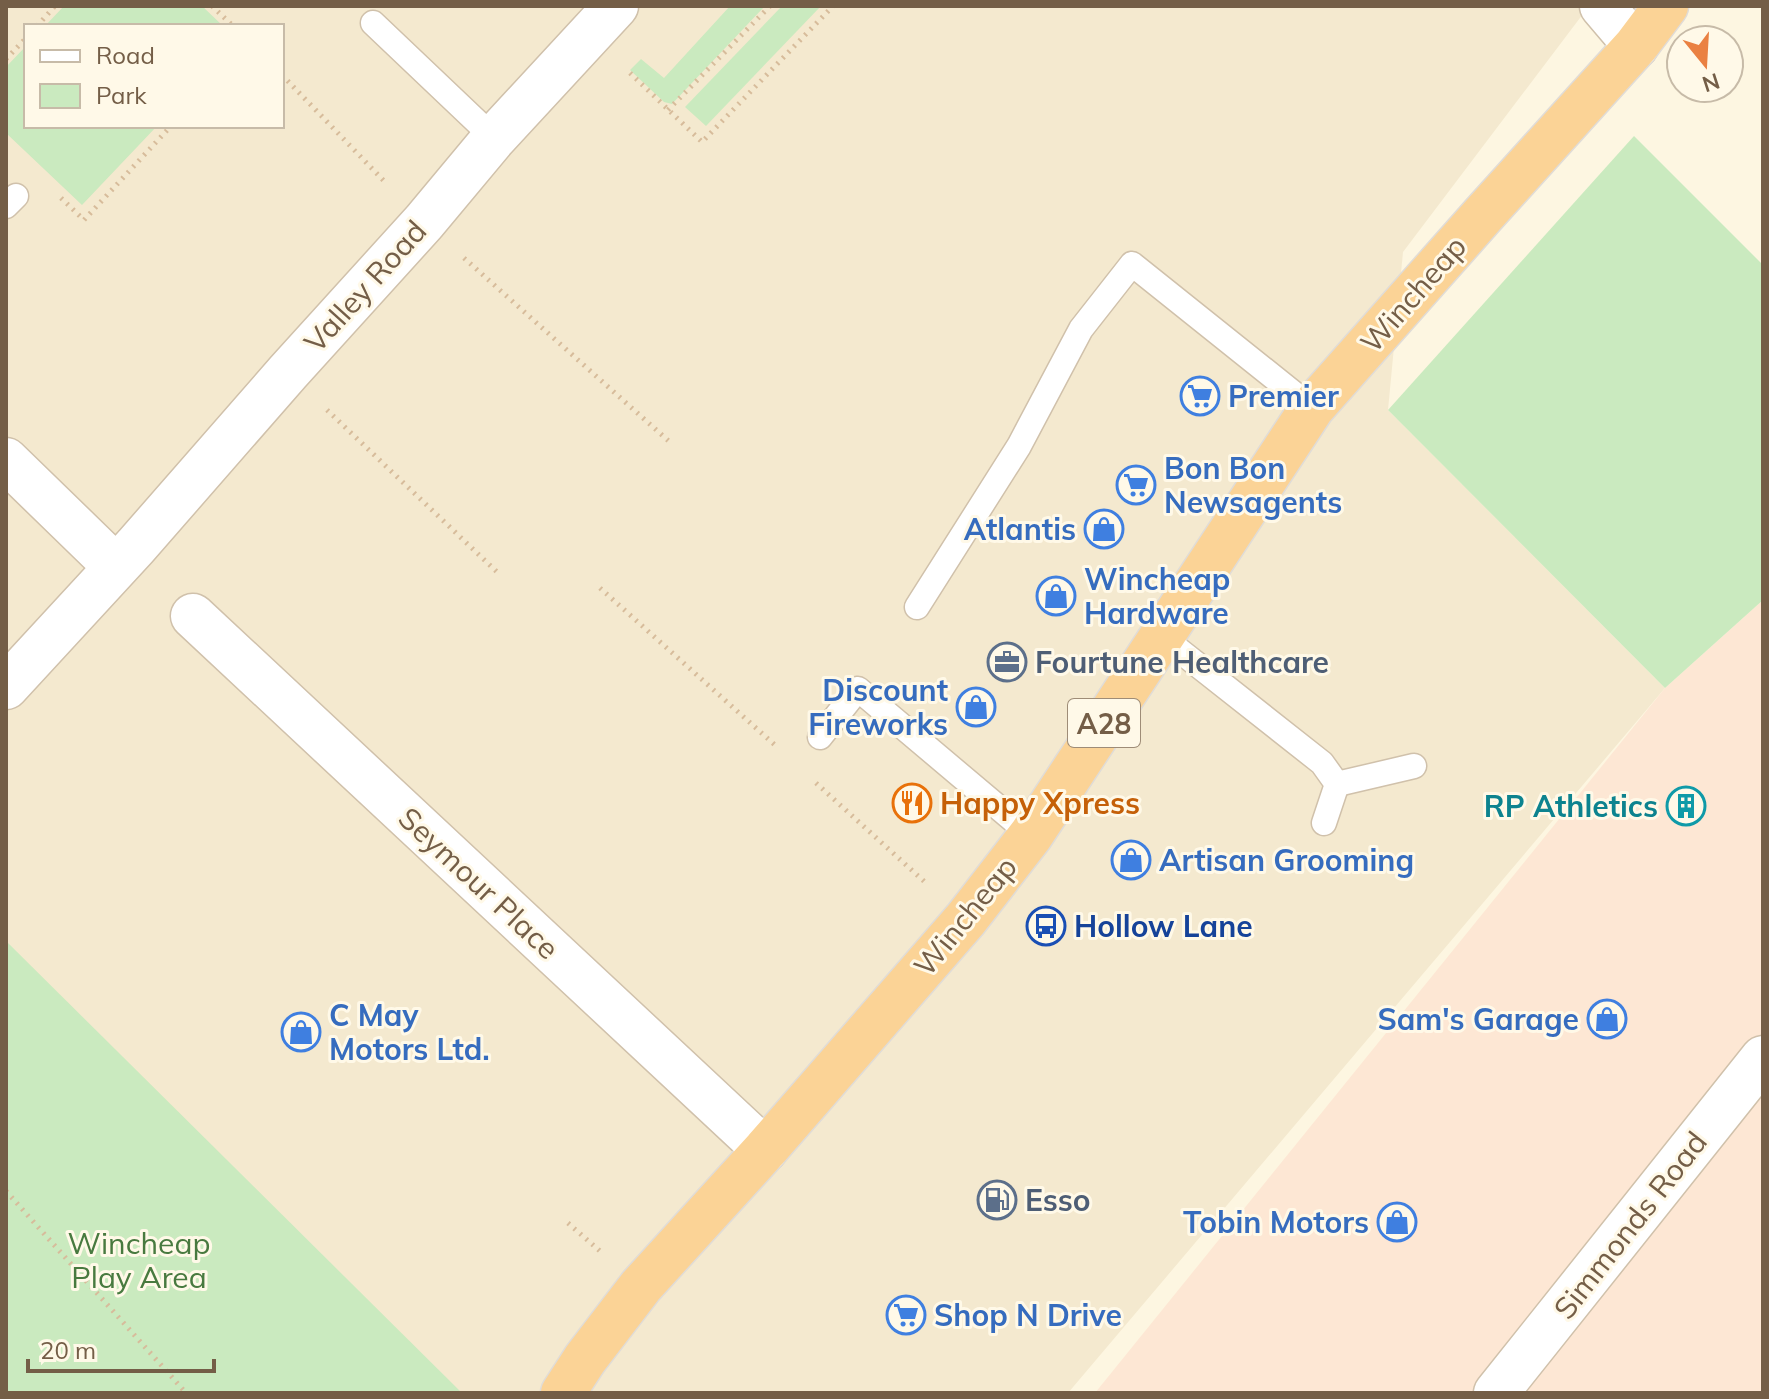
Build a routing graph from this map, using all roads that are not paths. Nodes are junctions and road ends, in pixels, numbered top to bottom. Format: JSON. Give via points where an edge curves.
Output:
{"nodes":[{"id":1,"x":1602,"y":6,"type":"edge"},
{"id":2,"x":1666,"y":6,"type":"edge"},
{"id":3,"x":603,"y":19,"type":"edge"},
{"id":4,"x":373,"y":23,"type":"dead end"},
{"id":5,"x":1636,"y":46,"type":"junction"},
{"id":6,"x":494,"y":138,"type":"junction"},
{"id":7,"x":1312,"y":408,"type":"junction"},
{"id":8,"x":6,"y":460,"type":"edge"},
{"id":9,"x":116,"y":567,"type":"junction"},
{"id":10,"x":917,"y":607,"type":"dead end"},
{"id":11,"x":193,"y":616,"type":"dead end"},
{"id":12,"x":1161,"y":636,"type":"junction"},
{"id":13,"x":6,"y":687,"type":"edge"},
{"id":14,"x":820,"y":737,"type":"dead end"},
{"id":15,"x":1414,"y":766,"type":"dead end"},
{"id":16,"x":1337,"y":784,"type":"junction"},
{"id":17,"x":1324,"y":823,"type":"dead end"},
{"id":18,"x":1031,"y":835,"type":"junction"},
{"id":19,"x":1762,"y":1062,"type":"edge"},
{"id":20,"x":765,"y":1150,"type":"junction"},
{"id":21,"x":563,"y":1393,"type":"edge"},
{"id":22,"x":1496,"y":1393,"type":"edge"}],
"edges":[{"from":1,"to":5,"type":"street"},
{"from":2,"to":5,"type":"highway","name":"Wincheap","number":"A28"},
{"from":3,"to":6,"type":"street","name":"Valley Road"},
{"from":4,"to":6,"type":"lane"},
{"from":5,"to":7,"type":"highway","name":"Wincheap","number":"A28"},
{"from":6,"to":9,"type":"street","name":"Valley Road"},
{"from":7,"to":10,"type":"lane","via":[[1132,264],[1081,329],[1019,446]]},
{"from":7,"to":12,"type":"highway","name":"Wincheap","number":"A28"},
{"from":8,"to":9,"type":"street"},
{"from":9,"to":13,"type":"street","name":"Valley Road"},
{"from":11,"to":20,"type":"street","name":"Seymour Place"},
{"from":12,"to":16,"type":"lane","via":[[1322,763]]},
{"from":12,"to":18,"type":"highway","name":"Wincheap","number":"A28"},
{"from":14,"to":18,"type":"lane","via":[[858,689]]},
{"from":15,"to":16,"type":"lane"},
{"from":16,"to":17,"type":"lane"},
{"from":18,"to":20,"type":"highway","name":"Wincheap","number":"A28","via":[[966,919]]},
{"from":19,"to":22,"type":"street","name":"Simmonds Road"},
{"from":20,"to":21,"type":"highway","name":"Wincheap","number":"A28","via":[[641,1286]]}]}
